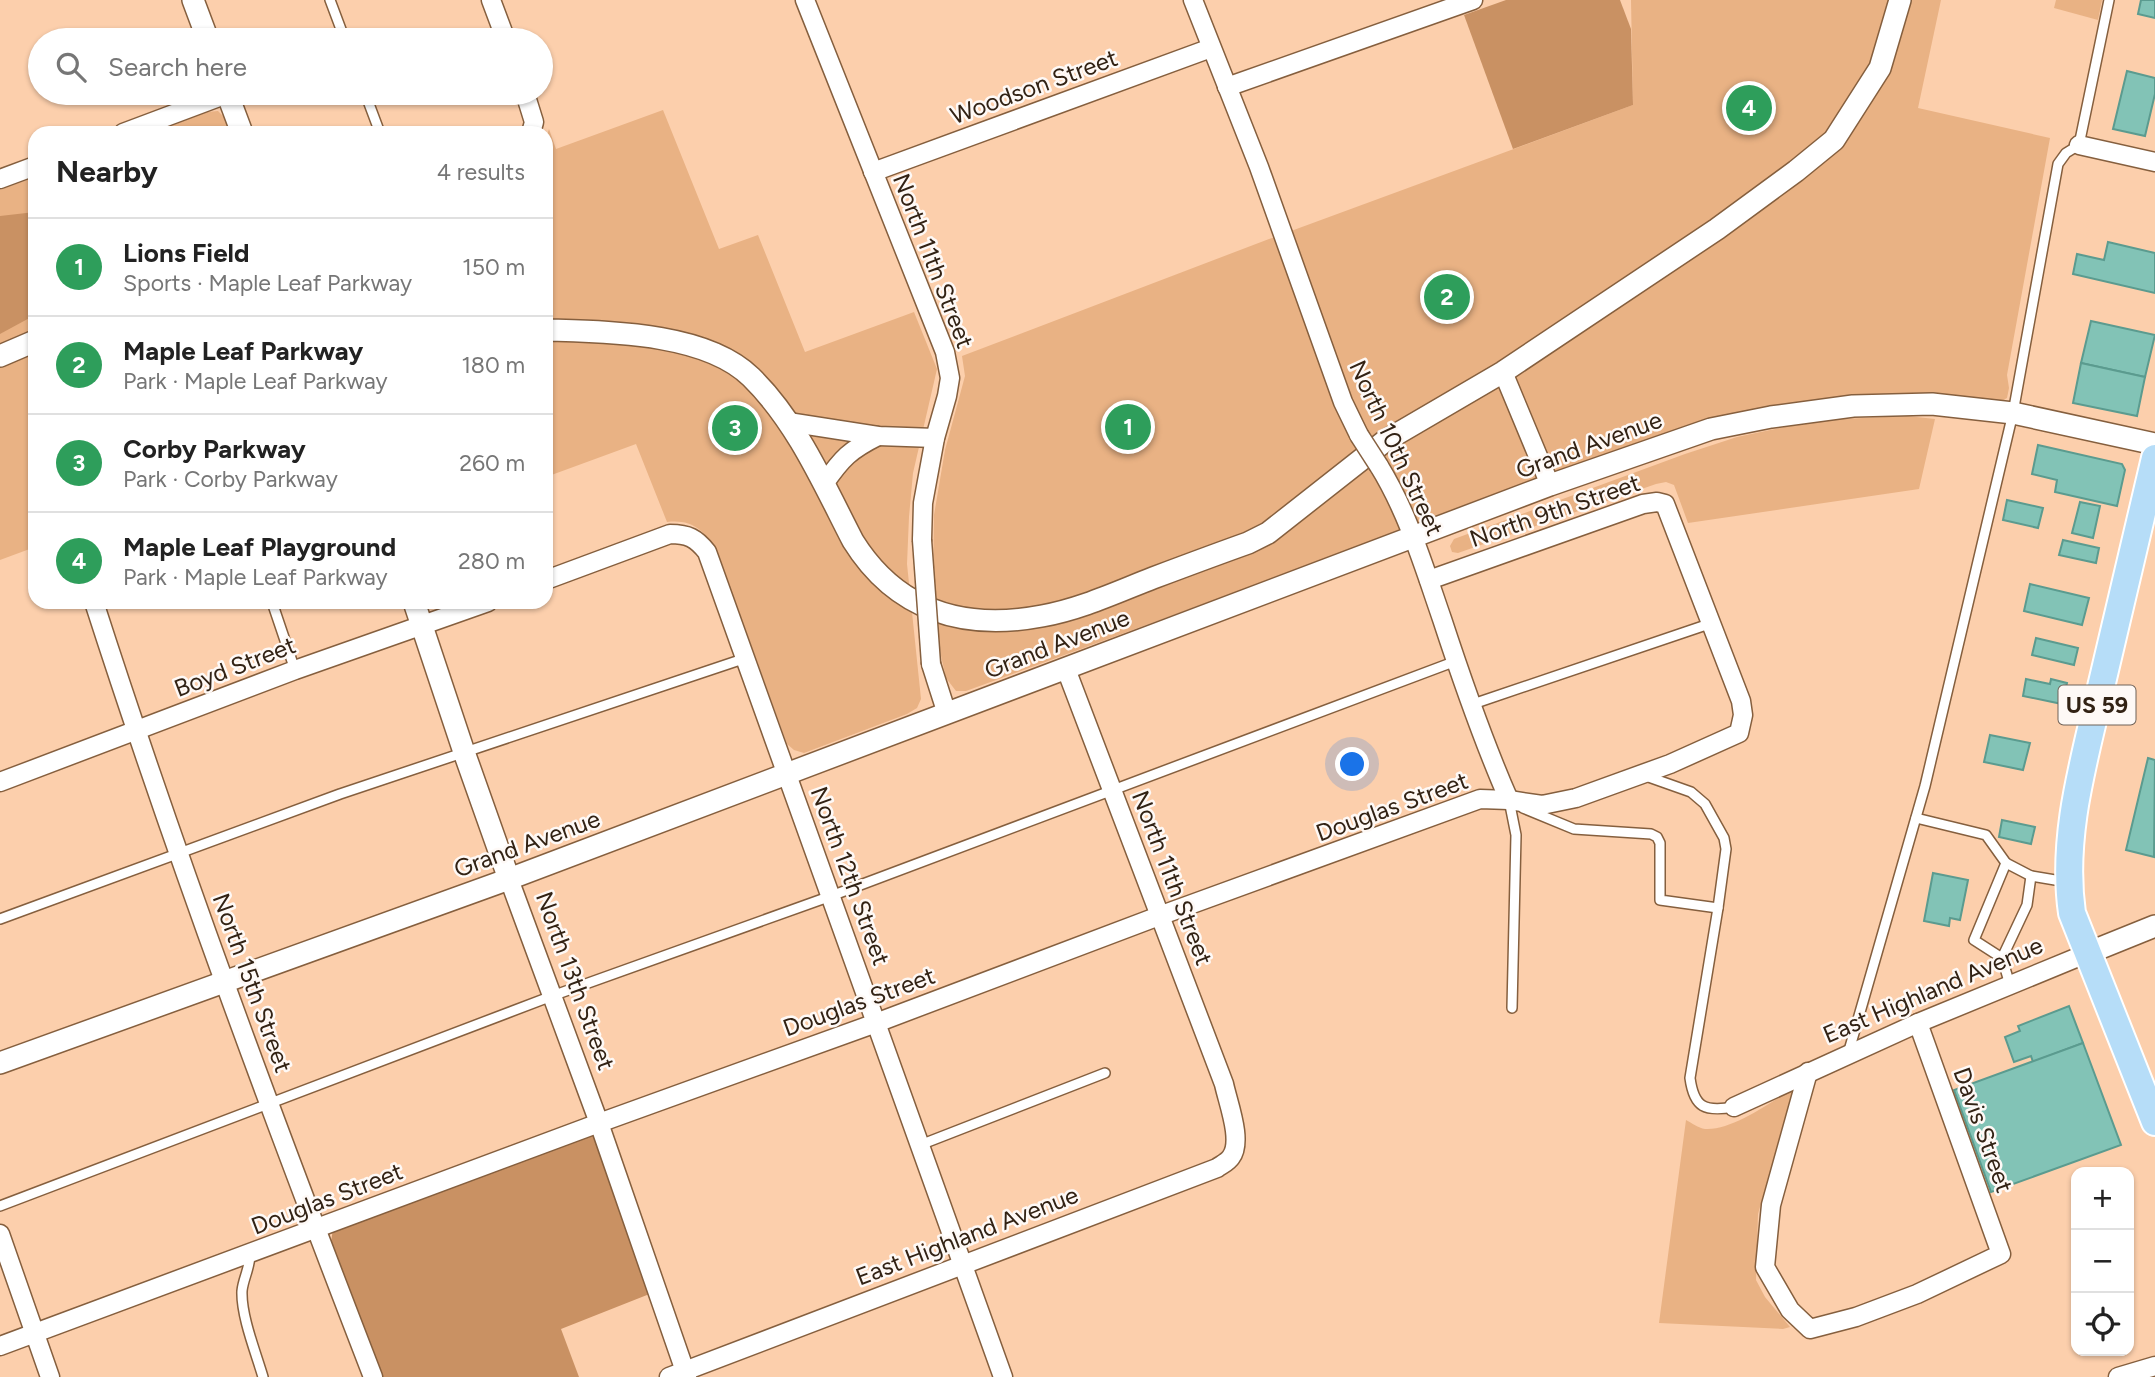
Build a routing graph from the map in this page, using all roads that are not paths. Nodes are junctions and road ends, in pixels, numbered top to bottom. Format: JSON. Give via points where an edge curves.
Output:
{"nodes":[{"id":1,"x":193,"y":0,"type":"edge"},
{"id":2,"x":331,"y":0,"type":"edge"},
{"id":3,"x":491,"y":0,"type":"edge"},
{"id":4,"x":805,"y":0,"type":"edge"},
{"id":5,"x":1194,"y":0,"type":"edge"},
{"id":6,"x":1473,"y":0,"type":"edge"},
{"id":7,"x":1900,"y":0,"type":"edge"},
{"id":8,"x":2109,"y":0,"type":"edge"},
{"id":9,"x":204,"y":28,"type":"edge"},
{"id":10,"x":341,"y":28,"type":"edge"},
{"id":11,"x":502,"y":28,"type":"edge"},
{"id":12,"x":1211,"y":48,"type":"junction"},
{"id":13,"x":1227,"y":87,"type":"junction"},
{"id":14,"x":196,"y":105,"type":"edge"},
{"id":15,"x":232,"y":105,"type":"edge"},
{"id":16,"x":370,"y":105,"type":"edge"},
{"id":17,"x":529,"y":105,"type":"edge"},
{"id":18,"x":141,"y":126,"type":"edge"},
{"id":19,"x":239,"y":126,"type":"edge"},
{"id":20,"x":377,"y":126,"type":"edge"},
{"id":21,"x":533,"y":126,"type":"edge"},
{"id":22,"x":2079,"y":145,"type":"junction"},
{"id":23,"x":2155,"y":162,"type":"edge"},
{"id":24,"x":28,"y":169,"type":"edge"},
{"id":25,"x":873,"y":172,"type":"junction"},
{"id":26,"x":0,"y":179,"type":"edge"},
{"id":27,"x":553,"y":330,"type":"edge"},
{"id":28,"x":28,"y":344,"type":"edge"},
{"id":29,"x":0,"y":356,"type":"edge"},
{"id":30,"x":1503,"y":372,"type":"junction"},
{"id":31,"x":2013,"y":414,"type":"junction"},
{"id":32,"x":788,"y":422,"type":"junction"},
{"id":33,"x":878,"y":436,"type":"junction"},
{"id":34,"x":935,"y":438,"type":"junction"},
{"id":35,"x":2155,"y":444,"type":"edge"},
{"id":36,"x":2155,"y":458,"type":"edge"},
{"id":37,"x":824,"y":484,"type":"junction"},
{"id":38,"x":1550,"y":485,"type":"junction"},
{"id":39,"x":1413,"y":538,"type":"junction"},
{"id":40,"x":553,"y":577,"type":"edge"},
{"id":41,"x":1429,"y":580,"type":"junction"},
{"id":42,"x":96,"y":609,"type":"edge"},
{"id":43,"x":274,"y":609,"type":"edge"},
{"id":44,"x":417,"y":609,"type":"edge"},
{"id":45,"x":469,"y":609,"type":"edge"},
{"id":46,"x":1712,"y":623,"type":"junction"},
{"id":47,"x":423,"y":626,"type":"junction"},
{"id":48,"x":746,"y":658,"type":"junction"},
{"id":49,"x":1456,"y":661,"type":"junction"},
{"id":50,"x":1066,"y":669,"type":"junction"},
{"id":51,"x":295,"y":670,"type":"junction"},
{"id":52,"x":1473,"y":704,"type":"junction"},
{"id":53,"x":947,"y":714,"type":"junction"},
{"id":54,"x":136,"y":731,"type":"junction"},
{"id":55,"x":1739,"y":733,"type":"joint"},
{"id":56,"x":464,"y":752,"type":"junction"},
{"id":57,"x":787,"y":774,"type":"junction"},
{"id":58,"x":1642,"y":775,"type":"junction"},
{"id":59,"x":0,"y":782,"type":"edge"},
{"id":60,"x":1112,"y":790,"type":"junction"},
{"id":61,"x":1509,"y":800,"type":"junction"},
{"id":62,"x":1916,"y":818,"type":"junction"},
{"id":63,"x":179,"y":853,"type":"junction"},
{"id":64,"x":2006,"y":863,"type":"junction"},
{"id":65,"x":2031,"y":876,"type":"junction"},
{"id":66,"x":509,"y":879,"type":"junction"},
{"id":67,"x":2068,"y":882,"type":"junction"},
{"id":68,"x":831,"y":896,"type":"junction"},
{"id":69,"x":1718,"y":908,"type":"junction"},
{"id":70,"x":1160,"y":916,"type":"junction"},
{"id":71,"x":0,"y":919,"type":"edge"},
{"id":72,"x":2155,"y":926,"type":"edge"},
{"id":73,"x":2088,"y":953,"type":"junction"},
{"id":74,"x":2002,"y":958,"type":"junction"},
{"id":75,"x":226,"y":982,"type":"junction"},
{"id":76,"x":2010,"y":986,"type":"junction"},
{"id":77,"x":552,"y":996,"type":"junction"},
{"id":78,"x":1512,"y":1008,"type":"dead end"},
{"id":79,"x":876,"y":1023,"type":"junction"},
{"id":80,"x":1918,"y":1023,"type":"junction"},
{"id":81,"x":1848,"y":1054,"type":"junction"},
{"id":82,"x":0,"y":1063,"type":"edge"},
{"id":83,"x":1808,"y":1072,"type":"junction"},
{"id":84,"x":1105,"y":1073,"type":"dead end"},
{"id":85,"x":270,"y":1103,"type":"junction"},
{"id":86,"x":1229,"y":1106,"type":"joint"},
{"id":87,"x":1734,"y":1107,"type":"joint"},
{"id":88,"x":2155,"y":1122,"type":"edge"},
{"id":89,"x":599,"y":1123,"type":"junction"},
{"id":90,"x":920,"y":1145,"type":"junction"},
{"id":91,"x":0,"y":1206,"type":"edge"},
{"id":92,"x":316,"y":1230,"type":"junction"},
{"id":93,"x":0,"y":1234,"type":"edge"},
{"id":94,"x":250,"y":1254,"type":"junction"},
{"id":95,"x":964,"y":1266,"type":"junction"},
{"id":96,"x":34,"y":1334,"type":"junction"},
{"id":97,"x":0,"y":1346,"type":"edge"},
{"id":98,"x":2155,"y":1366,"type":"edge"},
{"id":99,"x":680,"y":1375,"type":"edge"},
{"id":100,"x":50,"y":1377,"type":"edge"},
{"id":101,"x":263,"y":1377,"type":"edge"},
{"id":102,"x":373,"y":1377,"type":"edge"},
{"id":103,"x":1003,"y":1377,"type":"edge"},
{"id":104,"x":2118,"y":1377,"type":"edge"}],
"edges":[{"from":1,"to":9,"type":"street"},
{"from":2,"to":10,"type":"lane"},
{"from":3,"to":11,"type":"street"},
{"from":4,"to":25,"type":"street","name":"North 11th Street"},
{"from":5,"to":12,"type":"street","name":"North 10th Street"},
{"from":6,"to":13,"type":"street"},
{"from":7,"to":30,"type":"street","via":[[1880,68],[1834,140],[1717,229]]},
{"from":8,"to":22,"type":"lane"},
{"from":12,"to":13,"type":"street","name":"North 10th Street"},
{"from":12,"to":25,"type":"street","name":"Woodson Street"},
{"from":13,"to":39,"type":"street","name":"North 10th Street","bridge":true,"via":[[1343,402],[1398,499]]},
{"from":14,"to":18,"type":"street"},
{"from":15,"to":19,"type":"street"},
{"from":16,"to":20,"type":"lane"},
{"from":17,"to":21,"type":"street"},
{"from":22,"to":23,"type":"street"},
{"from":22,"to":31,"type":"lane","via":[[2058,164]]},
{"from":24,"to":26,"type":"street"},
{"from":25,"to":34,"type":"street","name":"North 11th Street","via":[[944,352],[950,378]]},
{"from":27,"to":32,"type":"street","via":[[606,332],[694,346],[750,376]]},
{"from":28,"to":29,"type":"street"},
{"from":30,"to":37,"type":"street","via":[[1385,440],[1284,523],[1248,543],[1084,605],[1041,616],[993,620],[920,606],[881,578],[864,558]]},
{"from":30,"to":38,"type":"street"},
{"from":31,"to":35,"type":"street","name":"Grand Avenue"},
{"from":31,"to":38,"type":"street","name":"Grand Avenue","via":[[1899,404],[1771,417],[1711,429]]},
{"from":31,"to":62,"type":"lane"},
{"from":32,"to":33,"type":"street"},
{"from":32,"to":37,"type":"street"},
{"from":33,"to":34,"type":"street"},
{"from":33,"to":37,"type":"street","via":[[853,449]]},
{"from":34,"to":53,"type":"street","name":"North 11th Street","bridge":true,"via":[[923,503],[922,540],[931,664]]},
{"from":36,"to":67,"type":"main road","number":"US 59","via":[[2076,793]]},
{"from":38,"to":39,"type":"street","name":"Grand Avenue"},
{"from":39,"to":41,"type":"street","name":"North 10th Street"},
{"from":39,"to":50,"type":"street","name":"Grand Avenue"},
{"from":40,"to":48,"type":"street","name":"North 12th Street","via":[[670,534],[686,534],[708,552]]},
{"from":41,"to":46,"type":"street","name":"North 9th Street","via":[[1657,502],[1665,504]]},
{"from":41,"to":49,"type":"street","name":"North 10th Street"},
{"from":42,"to":54,"type":"street","name":"North 15th Street"},
{"from":43,"to":51,"type":"lane"},
{"from":44,"to":47,"type":"street","name":"North 13th Street"},
{"from":45,"to":47,"type":"street","name":"Boyd Street"},
{"from":46,"to":52,"type":"lane"},
{"from":46,"to":55,"type":"street","name":"North 9th Street","via":[[1741,701]]},
{"from":47,"to":51,"type":"street","name":"Boyd Street"},
{"from":47,"to":56,"type":"street","name":"North 13th Street"},
{"from":48,"to":56,"type":"lane"},
{"from":48,"to":57,"type":"street","name":"North 12th Street"},
{"from":49,"to":52,"type":"street","name":"North 10th Street"},
{"from":49,"to":60,"type":"lane"},
{"from":50,"to":53,"type":"street","name":"Grand Avenue"},
{"from":50,"to":60,"type":"street","name":"North 11th Street"},
{"from":51,"to":54,"type":"street","name":"Boyd Street"},
{"from":52,"to":61,"type":"street","name":"North 10th Street"},
{"from":53,"to":57,"type":"street","name":"Grand Avenue"},
{"from":54,"to":59,"type":"street","name":"Boyd Street"},
{"from":54,"to":63,"type":"street","name":"North 15th Street"},
{"from":55,"to":58,"type":"street","name":"Douglas Street"},
{"from":56,"to":63,"type":"lane"},
{"from":56,"to":66,"type":"street","name":"North 13th Street"},
{"from":57,"to":66,"type":"street","name":"Grand Avenue"},
{"from":57,"to":68,"type":"street","name":"North 12th Street"},
{"from":58,"to":61,"type":"street","name":"Douglas Street","via":[[1542,805]]},
{"from":58,"to":69,"type":"lane","via":[[1691,792],[1705,804],[1726,849]]},
{"from":60,"to":68,"type":"lane"},
{"from":60,"to":70,"type":"street","name":"North 11th Street"},
{"from":61,"to":69,"type":"lane","via":[[1574,830],[1657,837],[1660,900]]},
{"from":61,"to":70,"type":"street","name":"Douglas Street","via":[[1480,799]]},
{"from":61,"to":78,"type":"lane","via":[[1516,835]]},
{"from":62,"to":64,"type":"lane","via":[[1986,835]]},
{"from":62,"to":81,"type":"lane"},
{"from":63,"to":71,"type":"lane"},
{"from":63,"to":75,"type":"street","name":"North 15th Street"},
{"from":64,"to":65,"type":"lane"},
{"from":64,"to":74,"type":"lane","via":[[1974,940]]},
{"from":65,"to":67,"type":"lane"},
{"from":65,"to":74,"type":"lane","via":[[2027,905]]},
{"from":66,"to":75,"type":"street","name":"Grand Avenue"},
{"from":66,"to":77,"type":"street","name":"North 13th Street"},
{"from":67,"to":73,"type":"main road","number":"US 59","via":[[2072,913]]},
{"from":68,"to":77,"type":"lane"},
{"from":68,"to":79,"type":"street","name":"North 12th Street"},
{"from":69,"to":87,"type":"lane","via":[[1690,1078],[1692,1094],[1700,1105],[1717,1110]]},
{"from":70,"to":79,"type":"street","name":"Douglas Street"},
{"from":70,"to":86,"type":"street","name":"North 11th Street"},
{"from":72,"to":73,"type":"street","name":"East Highland Avenue"},
{"from":73,"to":76,"type":"street","name":"East Highland Avenue"},
{"from":73,"to":88,"type":"main road","number":"US 59"},
{"from":74,"to":76,"type":"lane"},
{"from":75,"to":82,"type":"street","name":"Grand Avenue"},
{"from":75,"to":85,"type":"street","name":"North 15th Street"},
{"from":76,"to":80,"type":"street","name":"East Highland Avenue"},
{"from":77,"to":85,"type":"lane"},
{"from":77,"to":89,"type":"street","name":"North 13th Street"},
{"from":79,"to":89,"type":"street","name":"Douglas Street"},
{"from":79,"to":90,"type":"street","name":"North 12th Street"},
{"from":80,"to":81,"type":"street","name":"East Highland Avenue"},
{"from":80,"to":83,"type":"street","name":"Davis Street","via":[[2001,1254],[1917,1294],[1810,1329],[1790,1310],[1765,1267],[1770,1205]]},
{"from":81,"to":83,"type":"street","name":"East Highland Avenue"},
{"from":83,"to":87,"type":"street","name":"East Highland Avenue"},
{"from":84,"to":90,"type":"lane"},
{"from":85,"to":91,"type":"lane"},
{"from":85,"to":92,"type":"street","name":"North 15th Street"},
{"from":86,"to":95,"type":"street","name":"East Highland Avenue","via":[[1237,1146],[1231,1158],[1217,1168]]},
{"from":89,"to":92,"type":"street","name":"Douglas Street"},
{"from":89,"to":99,"type":"street","name":"North 13th Street"},
{"from":90,"to":95,"type":"street","name":"North 12th Street"},
{"from":92,"to":94,"type":"street","name":"Douglas Street"},
{"from":92,"to":102,"type":"street","name":"North 15th Street"},
{"from":93,"to":96,"type":"street"},
{"from":94,"to":96,"type":"street","name":"Douglas Street"},
{"from":94,"to":101,"type":"lane","via":[[243,1303]]},
{"from":95,"to":99,"type":"street","name":"East Highland Avenue"},
{"from":95,"to":103,"type":"street","name":"North 12th Street"},
{"from":96,"to":97,"type":"street","name":"Douglas Street"},
{"from":96,"to":100,"type":"street"},
{"from":98,"to":104,"type":"street"}]}
